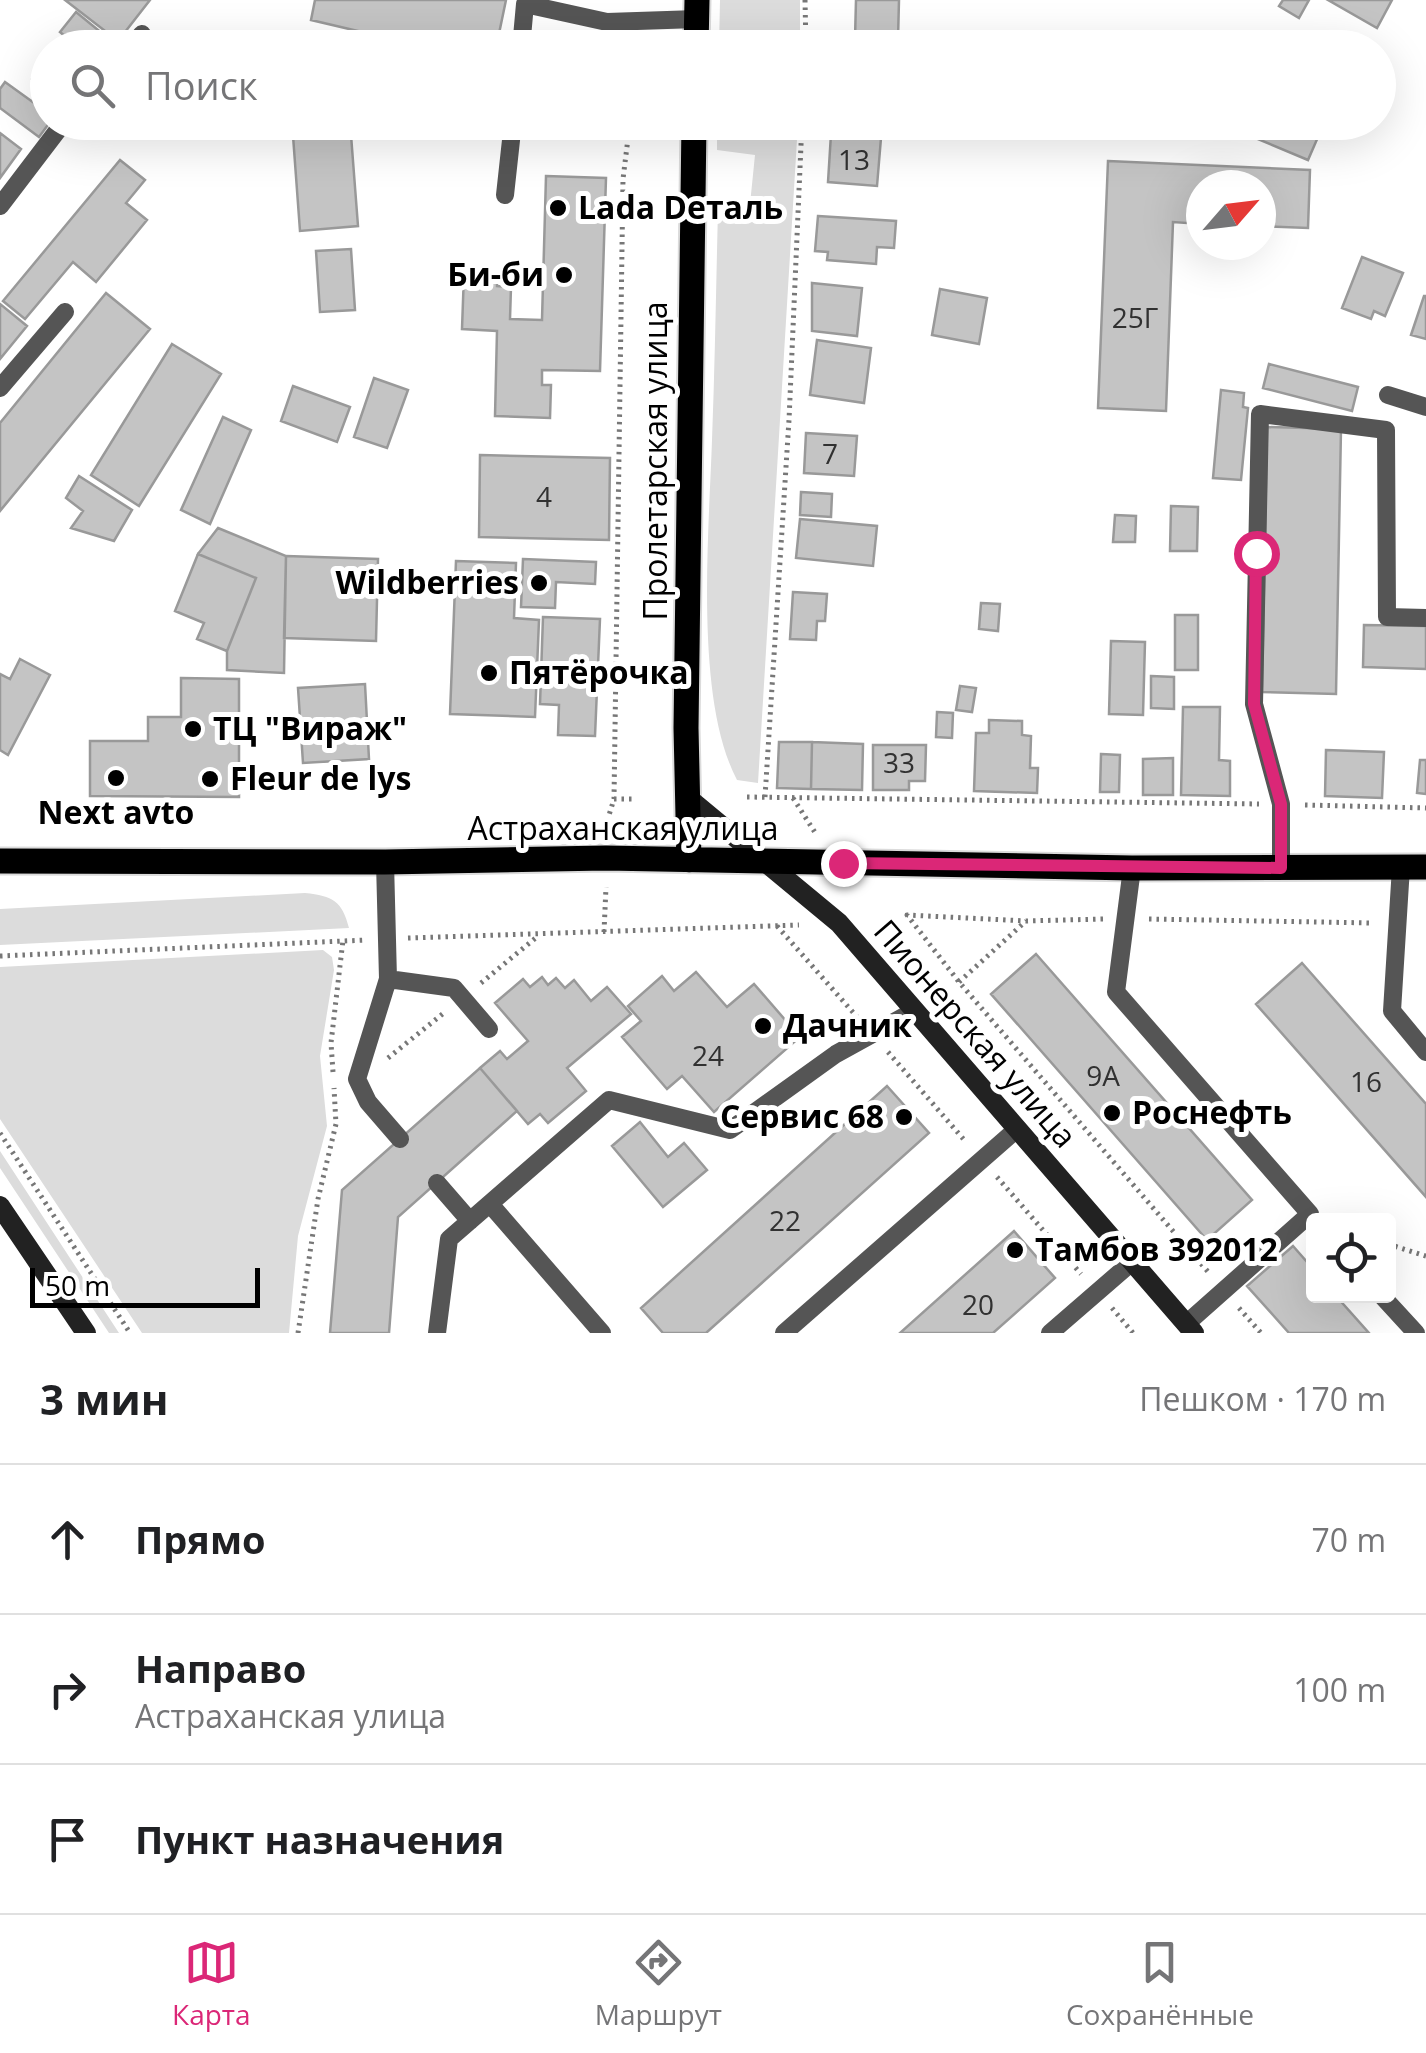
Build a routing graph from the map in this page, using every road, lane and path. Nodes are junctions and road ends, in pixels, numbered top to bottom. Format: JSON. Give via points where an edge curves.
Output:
{"nodes":[{"id":1,"x":805,"y":0,"type":"edge"},
{"id":2,"x":697,"y":10,"type":"edge"},
{"id":3,"x":522,"y":30,"type":"edge"},
{"id":4,"x":806,"y":30,"type":"edge"},
{"id":5,"x":50,"y":140,"type":"edge"},
{"id":6,"x":510,"y":140,"type":"edge"},
{"id":7,"x":628,"y":140,"type":"edge"},
{"id":8,"x":693,"y":140,"type":"edge"},
{"id":9,"x":801,"y":140,"type":"edge"},
{"id":10,"x":505,"y":195,"type":"dead end"},
{"id":11,"x":0,"y":206,"type":"edge"},
{"id":12,"x":65,"y":312,"type":"dead end"},
{"id":13,"x":0,"y":388,"type":"edge"},
{"id":14,"x":1388,"y":396,"type":"dead end"},
{"id":15,"x":1426,"y":407,"type":"edge"},
{"id":16,"x":1426,"y":618,"type":"edge"},
{"id":17,"x":765,"y":796,"type":"junction"},
{"id":18,"x":747,"y":797,"type":"dead end"},
{"id":19,"x":688,"y":798,"type":"junction"},
{"id":20,"x":793,"y":798,"type":"junction"},
{"id":21,"x":614,"y":799,"type":"junction"},
{"id":22,"x":634,"y":799,"type":"dead end"},
{"id":23,"x":1281,"y":804,"type":"junction"},
{"id":24,"x":1426,"y":808,"type":"edge"},
{"id":25,"x":605,"y":828,"type":"dead end"},
{"id":26,"x":817,"y":835,"type":"dead end"},
{"id":27,"x":690,"y":860,"type":"junction"},
{"id":28,"x":2,"y":862,"type":"edge"},
{"id":29,"x":385,"y":862,"type":"junction"},
{"id":30,"x":768,"y":862,"type":"junction"},
{"id":31,"x":1414,"y":867,"type":"edge"},
{"id":32,"x":1132,"y":868,"type":"junction"},
{"id":33,"x":1281,"y":868,"type":"junction"},
{"id":34,"x":606,"y":887,"type":"dead end"},
{"id":35,"x":1026,"y":922,"type":"dead end"},
{"id":36,"x":777,"y":926,"type":"dead end"},
{"id":37,"x":604,"y":932,"type":"dead end"},
{"id":38,"x":540,"y":934,"type":"dead end"},
{"id":39,"x":343,"y":940,"type":"dead end"},
{"id":40,"x":388,"y":978,"type":"junction"},
{"id":41,"x":960,"y":982,"type":"dead end"},
{"id":42,"x":462,"y":998,"type":"junction"},
{"id":43,"x":914,"y":1010,"type":"junction"},
{"id":44,"x":489,"y":1029,"type":"dead end"},
{"id":45,"x":872,"y":1034,"type":"junction"},
{"id":46,"x":1426,"y":1052,"type":"edge"},
{"id":47,"x":375,"y":1069,"type":"dead end"},
{"id":48,"x":1017,"y":1129,"type":"junction"},
{"id":49,"x":0,"y":1133,"type":"edge"},
{"id":50,"x":400,"y":1139,"type":"dead end"},
{"id":51,"x":982,"y":1160,"type":"junction"},
{"id":52,"x":437,"y":1182,"type":"dead end"},
{"id":53,"x":490,"y":1204,"type":"junction"},
{"id":54,"x":0,"y":1206,"type":"edge"},
{"id":55,"x":1309,"y":1213,"type":"edge"},
{"id":56,"x":470,"y":1221,"type":"junction"},
{"id":57,"x":1306,"y":1223,"type":"edge"},
{"id":58,"x":1396,"y":1247,"type":"edge"},
{"id":59,"x":1426,"y":1256,"type":"edge"},
{"id":60,"x":1132,"y":1262,"type":"junction"},
{"id":61,"x":1097,"y":1292,"type":"junction"},
{"id":62,"x":1388,"y":1303,"type":"edge"},
{"id":63,"x":1190,"y":1329,"type":"edge"},
{"id":64,"x":86,"y":1333,"type":"edge"},
{"id":65,"x":130,"y":1333,"type":"edge"},
{"id":66,"x":298,"y":1333,"type":"edge"},
{"id":67,"x":437,"y":1333,"type":"edge"},
{"id":68,"x":602,"y":1333,"type":"edge"},
{"id":69,"x":784,"y":1333,"type":"edge"},
{"id":70,"x":1050,"y":1333,"type":"edge"},
{"id":71,"x":1133,"y":1333,"type":"edge"},
{"id":72,"x":1416,"y":1333,"type":"edge"}],
"edges":[{"from":1,"to":4,"type":"path"},
{"from":2,"to":3,"type":"lane","via":[[607,22],[525,4]]},
{"from":5,"to":11,"type":"lane"},
{"from":6,"to":10,"type":"lane"},
{"from":7,"to":21,"type":"path"},
{"from":8,"to":19,"type":"main road","name":"Пролетарская улица"},
{"from":9,"to":17,"type":"path"},
{"from":12,"to":13,"type":"lane"},
{"from":14,"to":15,"type":"lane"},
{"from":16,"to":23,"type":"lane","via":[[1388,617],[1386,430],[1260,414],[1254,704]]},
{"from":17,"to":18,"type":"path"},
{"from":17,"to":20,"type":"path"},
{"from":19,"to":27,"type":"main road","name":"Пролетарская улица"},
{"from":19,"to":30,"type":"main road","name":"Пионерская улица"},
{"from":20,"to":23,"type":"path"},
{"from":20,"to":26,"type":"path"},
{"from":21,"to":22,"type":"path"},
{"from":21,"to":25,"type":"path"},
{"from":23,"to":24,"type":"path"},
{"from":23,"to":33,"type":"lane"},
{"from":27,"to":29,"type":"main road","name":"Астраханская улица"},
{"from":27,"to":30,"type":"main road","name":"Астраханская улица"},
{"from":28,"to":29,"type":"main road","name":"Астраханская улица"},
{"from":29,"to":40,"type":"lane"},
{"from":30,"to":32,"type":"main road","name":"Астраханская улица"},
{"from":30,"to":43,"type":"main road","name":"Пионерская улица","via":[[839,923]]},
{"from":31,"to":33,"type":"main road","name":"Астраханская улица"},
{"from":31,"to":46,"type":"lane","via":[[1392,1010]]},
{"from":32,"to":33,"type":"main road","name":"Астраханская улица"},
{"from":32,"to":55,"type":"lane","via":[[1116,992]]},
{"from":34,"to":37,"type":"path"},
{"from":35,"to":41,"type":"path"},
{"from":36,"to":45,"type":"path"},
{"from":38,"to":42,"type":"path"},
{"from":39,"to":66,"type":"path","via":[[331,1043],[336,1124]]},
{"from":40,"to":42,"type":"lane","via":[[454,988]]},
{"from":40,"to":50,"type":"lane","via":[[357,1079]]},
{"from":42,"to":44,"type":"lane"},
{"from":42,"to":47,"type":"path"},
{"from":43,"to":45,"type":"lane"},
{"from":43,"to":48,"type":"main road","name":"Пионерская улица"},
{"from":45,"to":51,"type":"path"},
{"from":45,"to":53,"type":"lane","via":[[730,1130],[609,1100]]},
{"from":48,"to":51,"type":"lane"},
{"from":48,"to":60,"type":"main road","name":"Пионерская улица"},
{"from":49,"to":65,"type":"path"},
{"from":51,"to":61,"type":"path"},
{"from":51,"to":69,"type":"lane"},
{"from":52,"to":56,"type":"lane"},
{"from":53,"to":56,"type":"lane"},
{"from":53,"to":68,"type":"lane"},
{"from":54,"to":64,"type":"main road"},
{"from":56,"to":67,"type":"lane","via":[[448,1240]]},
{"from":57,"to":63,"type":"lane"},
{"from":58,"to":59,"type":"path"},
{"from":60,"to":61,"type":"lane"},
{"from":60,"to":63,"type":"main road","name":"Пионерская улица"},
{"from":61,"to":70,"type":"lane"},
{"from":61,"to":71,"type":"path"},
{"from":62,"to":72,"type":"lane"}]}
